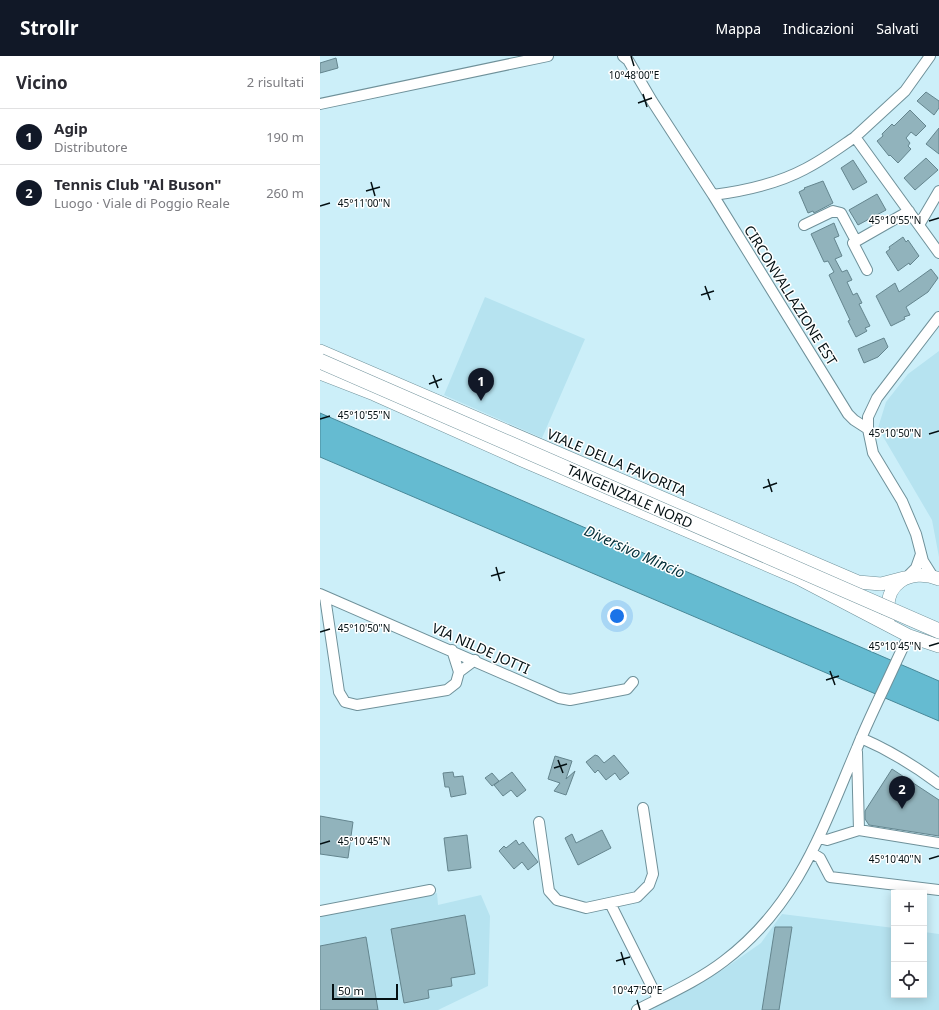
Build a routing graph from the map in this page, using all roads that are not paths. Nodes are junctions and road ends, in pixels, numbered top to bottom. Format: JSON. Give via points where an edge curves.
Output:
{"nodes":[{"id":1,"x":548,"y":56,"type":"edge"},
{"id":2,"x":623,"y":56,"type":"edge"},
{"id":3,"x":930,"y":56,"type":"edge"},
{"id":4,"x":320,"y":104,"type":"edge"},
{"id":5,"x":855,"y":138,"type":"junction"},
{"id":6,"x":939,"y":191,"type":"edge"},
{"id":7,"x":713,"y":195,"type":"junction"},
{"id":8,"x":909,"y":212,"type":"junction"},
{"id":9,"x":804,"y":225,"type":"dead end"},
{"id":10,"x":919,"y":225,"type":"junction"},
{"id":11,"x":856,"y":241,"type":"junction"},
{"id":12,"x":939,"y":253,"type":"edge"},
{"id":13,"x":867,"y":270,"type":"dead end"},
{"id":14,"x":939,"y":317,"type":"edge"},
{"id":15,"x":320,"y":351,"type":"edge"},
{"id":16,"x":320,"y":361,"type":"edge"},
{"id":17,"x":320,"y":373,"type":"edge"},
{"id":18,"x":868,"y":429,"type":"junction"},
{"id":19,"x":921,"y":554,"type":"junction"},
{"id":20,"x":907,"y":577,"type":"junction"},
{"id":21,"x":936,"y":578,"type":"edge"},
{"id":22,"x":323,"y":596,"type":"edge"},
{"id":23,"x":939,"y":631,"type":"edge"},
{"id":24,"x":903,"y":635,"type":"junction"},
{"id":25,"x":939,"y":646,"type":"edge"},
{"id":26,"x":452,"y":650,"type":"junction"},
{"id":27,"x":475,"y":660,"type":"junction"},
{"id":28,"x":459,"y":672,"type":"junction"},
{"id":29,"x":633,"y":682,"type":"dead end"},
{"id":30,"x":861,"y":738,"type":"junction"},
{"id":31,"x":857,"y":748,"type":"junction"},
{"id":32,"x":939,"y":784,"type":"edge"},
{"id":33,"x":643,"y":808,"type":"dead end"},
{"id":34,"x":539,"y":822,"type":"dead end"},
{"id":35,"x":859,"y":830,"type":"junction"},
{"id":36,"x":819,"y":838,"type":"junction"},
{"id":37,"x":939,"y":843,"type":"edge"},
{"id":38,"x":812,"y":853,"type":"junction"},
{"id":39,"x":430,"y":890,"type":"dead end"},
{"id":40,"x":939,"y":890,"type":"edge"},
{"id":41,"x":610,"y":903,"type":"junction"},
{"id":42,"x":320,"y":911,"type":"edge"},
{"id":43,"x":655,"y":1004,"type":"edge"},
{"id":44,"x":637,"y":1010,"type":"edge"}],
"edges":[{"from":1,"to":4,"type":"street"},
{"from":2,"to":7,"type":"street","name":"CIRCONVALLAZIONE EST","via":[[628,60]]},
{"from":3,"to":5,"type":"street","via":[[905,91]]},
{"from":5,"to":7,"type":"street","via":[[823,159],[786,178]]},
{"from":5,"to":8,"type":"street"},
{"from":6,"to":10,"type":"street"},
{"from":7,"to":18,"type":"street","name":"CIRCONVALLAZIONE EST","via":[[848,414]]},
{"from":8,"to":10,"type":"street"},
{"from":8,"to":11,"type":"street"},
{"from":9,"to":11,"type":"street","via":[[833,211],[841,213]]},
{"from":10,"to":12,"type":"street"},
{"from":11,"to":13,"type":"street","via":[[853,243]]},
{"from":14,"to":18,"type":"street","via":[[877,398],[868,417]]},
{"from":15,"to":20,"type":"main road","name":"VIALE DELLA FAVORITA","via":[[858,582],[880,584]]},
{"from":16,"to":23,"type":"highway","name":"TANGENZIALE NORD","bridge":true},
{"from":17,"to":24,"type":"main road","via":[[798,578]]},
{"from":18,"to":19,"type":"street","via":[[873,453],[902,501],[914,527]]},
{"from":19,"to":20,"type":"street","via":[[916,568]]},
{"from":19,"to":21,"type":"street","via":[[926,567]]},
{"from":20,"to":21,"type":"main road","name":"VIALE DELLA FAVORITA"},
{"from":20,"to":24,"type":"main road","via":[[894,588],[888,599],[889,618]]},
{"from":22,"to":26,"type":"street","name":"VIA NILDE JOTTI"},
{"from":22,"to":28,"type":"street","via":[[339,692],[345,702],[358,705],[448,690],[456,683]]},
{"from":24,"to":25,"type":"main road"},
{"from":24,"to":30,"type":"street","via":[[897,660]]},
{"from":26,"to":27,"type":"street","name":"VIA NILDE JOTTI"},
{"from":26,"to":28,"type":"street"},
{"from":27,"to":28,"type":"street"},
{"from":27,"to":29,"type":"street","name":"VIA NILDE JOTTI","via":[[559,698],[570,700],[628,690]]},
{"from":30,"to":31,"type":"street"},
{"from":30,"to":32,"type":"street","via":[[902,759]]},
{"from":31,"to":35,"type":"street"},
{"from":31,"to":36,"type":"street"},
{"from":33,"to":41,"type":"street","via":[[654,874],[649,885],[637,897]]},
{"from":34,"to":41,"type":"street","via":[[549,891],[557,900],[586,908]]},
{"from":35,"to":36,"type":"street","via":[[827,840]]},
{"from":35,"to":37,"type":"street"},
{"from":36,"to":38,"type":"street"},
{"from":38,"to":40,"type":"street","via":[[820,858],[830,877]]},
{"from":38,"to":43,"type":"street","via":[[793,887],[768,920],[714,968]]},
{"from":39,"to":42,"type":"street"},
{"from":41,"to":43,"type":"street"},
{"from":43,"to":44,"type":"street"}]}
